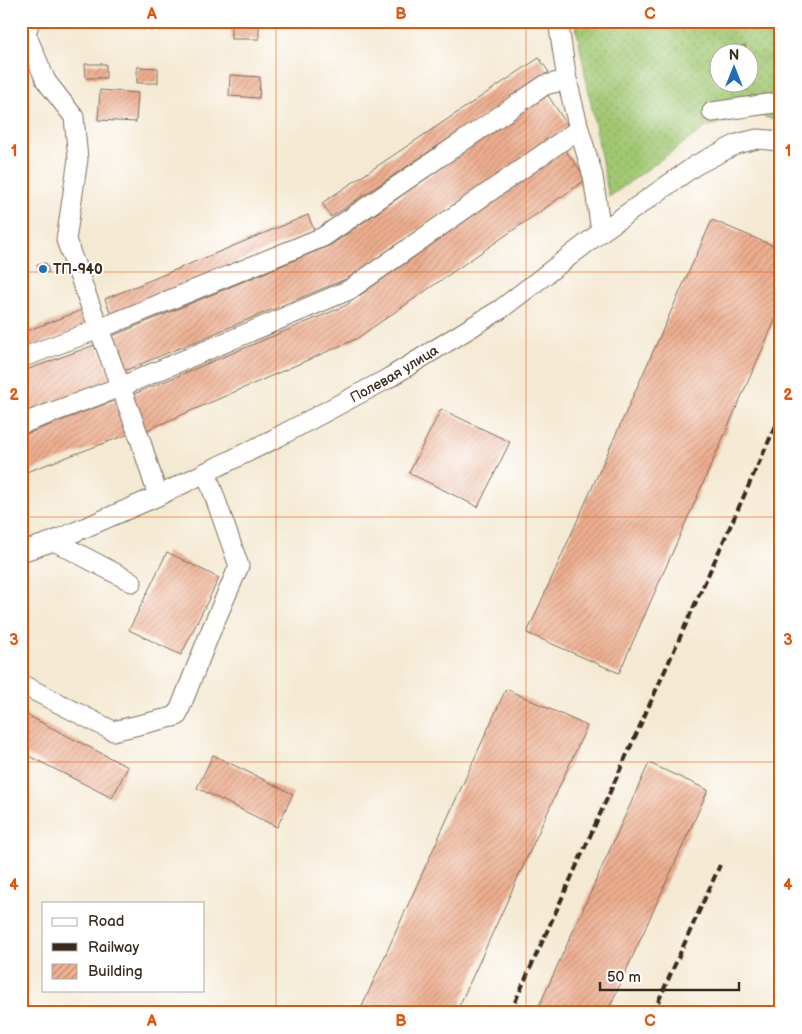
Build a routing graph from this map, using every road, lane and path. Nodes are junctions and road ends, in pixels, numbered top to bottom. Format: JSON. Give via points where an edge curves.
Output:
{"nodes":[{"id":1,"x":30,"y":21,"type":"edge"},
{"id":2,"x":558,"y":21,"type":"edge"},
{"id":3,"x":568,"y":80,"type":"junction"},
{"id":4,"x":781,"y":102,"type":"edge"},
{"id":5,"x":712,"y":112,"type":"dead end"},
{"id":6,"x":579,"y":130,"type":"junction"},
{"id":7,"x":781,"y":141,"type":"edge"},
{"id":8,"x":601,"y":232,"type":"junction"},
{"id":9,"x":99,"y":329,"type":"junction"},
{"id":10,"x":21,"y":358,"type":"edge"},
{"id":11,"x":120,"y":387,"type":"junction"},
{"id":12,"x":21,"y":424,"type":"edge"},
{"id":13,"x":206,"y":472,"type":"junction"},
{"id":14,"x":158,"y":496,"type":"junction"},
{"id":15,"x":54,"y":541,"type":"junction"},
{"id":16,"x":21,"y":552,"type":"edge"},
{"id":17,"x":132,"y":582,"type":"dead end"},
{"id":18,"x":21,"y":684,"type":"edge"}],
"edges":[{"from":1,"to":9,"type":"street","via":[[26,34],[46,81],[74,117],[78,160],[66,240]]},
{"from":2,"to":3,"type":"street"},
{"from":3,"to":6,"type":"street"},
{"from":3,"to":9,"type":"street","via":[[545,84],[323,237]]},
{"from":4,"to":5,"type":"street"},
{"from":6,"to":8,"type":"street","via":[[593,176]]},
{"from":6,"to":11,"type":"street","via":[[349,290]]},
{"from":7,"to":8,"type":"street","name":"Полевая улица","via":[[757,139],[737,144],[696,165]]},
{"from":8,"to":13,"type":"street","name":"Полевая улица","via":[[501,309],[387,379]]},
{"from":9,"to":10,"type":"street"},
{"from":9,"to":11,"type":"street"},
{"from":11,"to":12,"type":"street"},
{"from":11,"to":14,"type":"street"},
{"from":13,"to":14,"type":"street","name":"Полевая улица"},
{"from":13,"to":18,"type":"street","via":[[239,566],[177,716],[113,731]]},
{"from":14,"to":15,"type":"street","name":"Полевая улица"},
{"from":15,"to":16,"type":"street","name":"Полевая улица"},
{"from":15,"to":17,"type":"street"}]}
